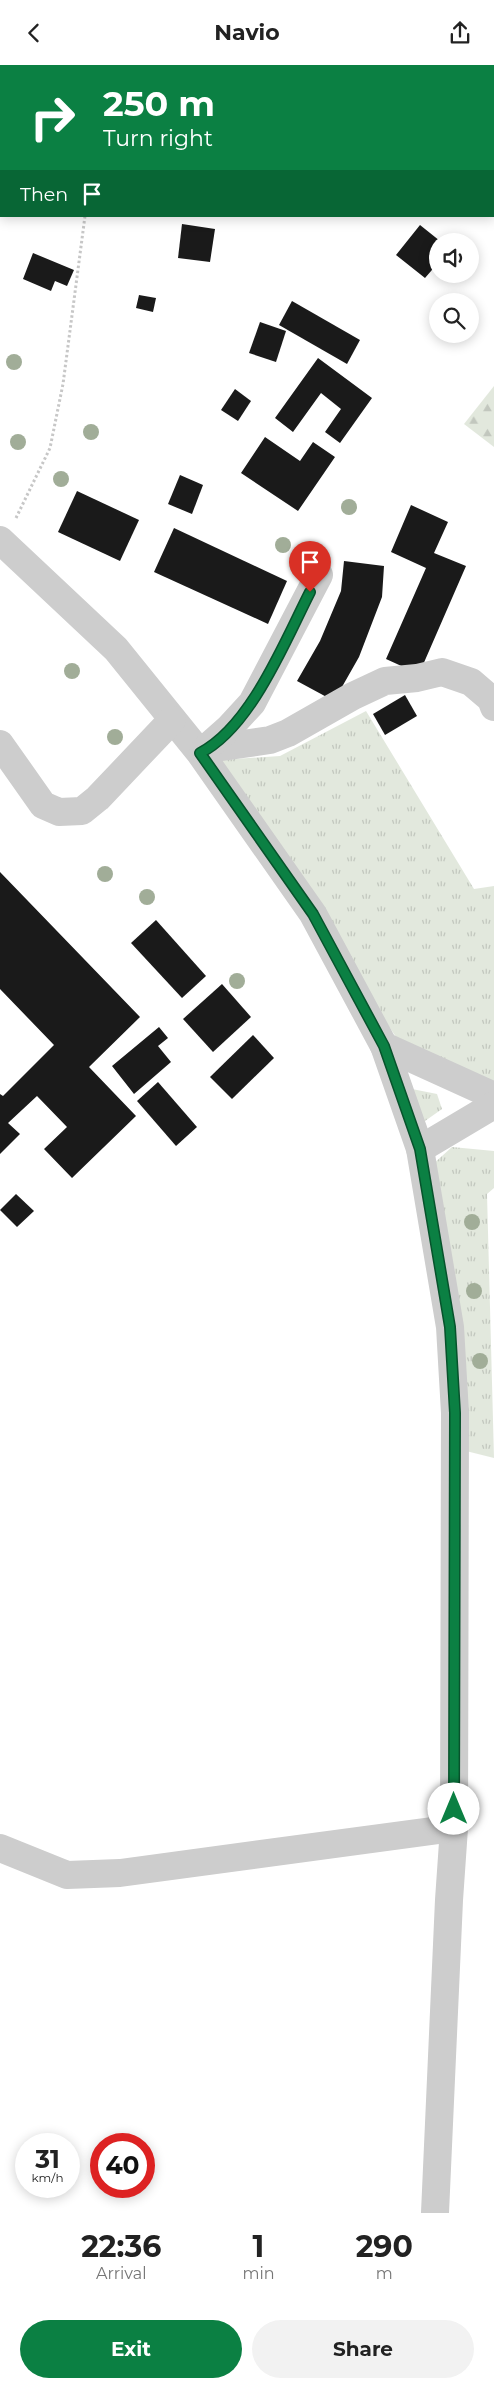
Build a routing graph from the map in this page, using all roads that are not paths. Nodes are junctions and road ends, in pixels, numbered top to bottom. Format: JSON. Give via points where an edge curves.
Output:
{"nodes":[{"id":1,"x":2,"y":542,"type":"edge"},
{"id":2,"x":319,"y":575,"type":"dead end"},
{"id":3,"x":494,"y":707,"type":"edge"},
{"id":4,"x":172,"y":720,"type":"junction"},
{"id":5,"x":0,"y":744,"type":"edge"},
{"id":6,"x":204,"y":751,"type":"junction"},
{"id":7,"x":384,"y":1046,"type":"junction"},
{"id":8,"x":494,"y":1096,"type":"edge"},
{"id":9,"x":494,"y":1105,"type":"edge"},
{"id":10,"x":420,"y":1149,"type":"junction"},
{"id":11,"x":454,"y":1829,"type":"junction"},
{"id":12,"x":0,"y":1848,"type":"edge"},
{"id":13,"x":435,"y":2213,"type":"edge"}],
"edges":[{"from":1,"to":4,"type":"street","via":[[116,649]]},
{"from":2,"to":6,"type":"street","via":[[252,703]]},
{"from":3,"to":6,"type":"street","via":[[491,699],[471,682],[442,672],[385,681],[270,740]]},
{"from":4,"to":5,"type":"street","via":[[82,811],[59,812],[43,805]]},
{"from":4,"to":6,"type":"street"},
{"from":6,"to":7,"type":"street","via":[[313,914]]},
{"from":7,"to":8,"type":"street"},
{"from":7,"to":10,"type":"street"},
{"from":9,"to":10,"type":"street"},
{"from":10,"to":11,"type":"street","via":[[450,1327],[455,1413]]},
{"from":11,"to":12,"type":"street","via":[[120,1873],[67,1875]]},
{"from":11,"to":13,"type":"street"}]}
